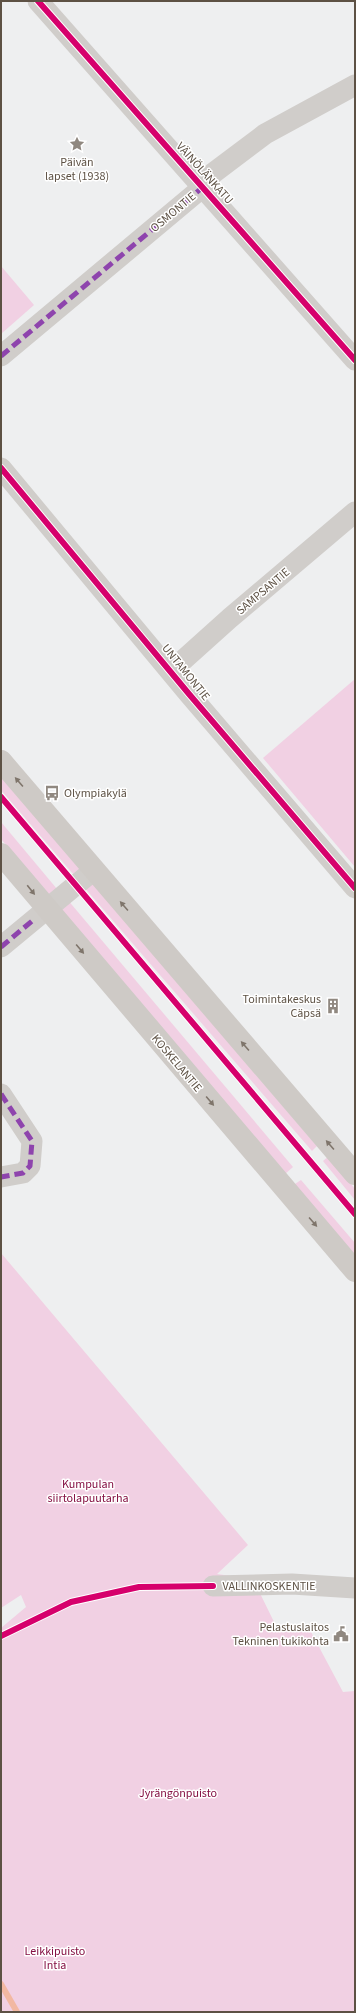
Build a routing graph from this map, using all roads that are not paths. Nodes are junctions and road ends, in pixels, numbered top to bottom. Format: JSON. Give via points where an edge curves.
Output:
{"nodes":[{"id":1,"x":38,"y":1,"type":"edge"},
{"id":2,"x":355,"y":85,"type":"edge"},
{"id":3,"x":203,"y":187,"type":"junction"},
{"id":4,"x":1,"y":356,"type":"edge"},
{"id":5,"x":355,"y":360,"type":"edge"},
{"id":6,"x":1,"y":468,"type":"edge"},
{"id":7,"x":355,"y":512,"type":"edge"},
{"id":8,"x":171,"y":671,"type":"junction"},
{"id":9,"x":1,"y":761,"type":"edge"},
{"id":10,"x":1,"y":854,"type":"edge"},
{"id":11,"x":94,"y":870,"type":"junction"},
{"id":12,"x":355,"y":888,"type":"edge"},
{"id":13,"x":46,"y":908,"type":"junction"},
{"id":14,"x":1,"y":947,"type":"edge"},
{"id":15,"x":1,"y":1094,"type":"edge"},
{"id":16,"x":355,"y":1174,"type":"edge"},
{"id":17,"x":1,"y":1177,"type":"edge"},
{"id":18,"x":355,"y":1271,"type":"edge"},
{"id":19,"x":213,"y":1586,"type":"dead end"},
{"id":20,"x":355,"y":1588,"type":"edge"}],
"edges":[{"from":1,"to":3,"type":"street","name":"VÄINÖLÄNKATU"},
{"from":2,"to":3,"type":"street","name":"OSMONTIE","via":[[265,134],[212,174]]},
{"from":3,"to":4,"type":"street","name":"OSMONTIE"},
{"from":3,"to":5,"type":"street","name":"VÄINÖLÄNKATU"},
{"from":6,"to":8,"type":"street","name":"UNTAMONTIE"},
{"from":7,"to":8,"type":"street","name":"SAMPSANTIE"},
{"from":8,"to":12,"type":"street","name":"UNTAMONTIE"},
{"from":11,"to":9,"type":"main road","one_way":true},
{"from":10,"to":13,"type":"main road","name":"KOSKELANTIE","one_way":true},
{"from":11,"to":13,"type":"street"},
{"from":16,"to":11,"type":"main road","one_way":true},
{"from":13,"to":14,"type":"street"},
{"from":13,"to":18,"type":"main road","name":"KOSKELANTIE","one_way":true},
{"from":15,"to":17,"type":"street","via":[[32,1141],[30,1166],[23,1173]]},
{"from":19,"to":20,"type":"street","name":"VALLINKOSKENTIE","via":[[292,1584]]}]}
